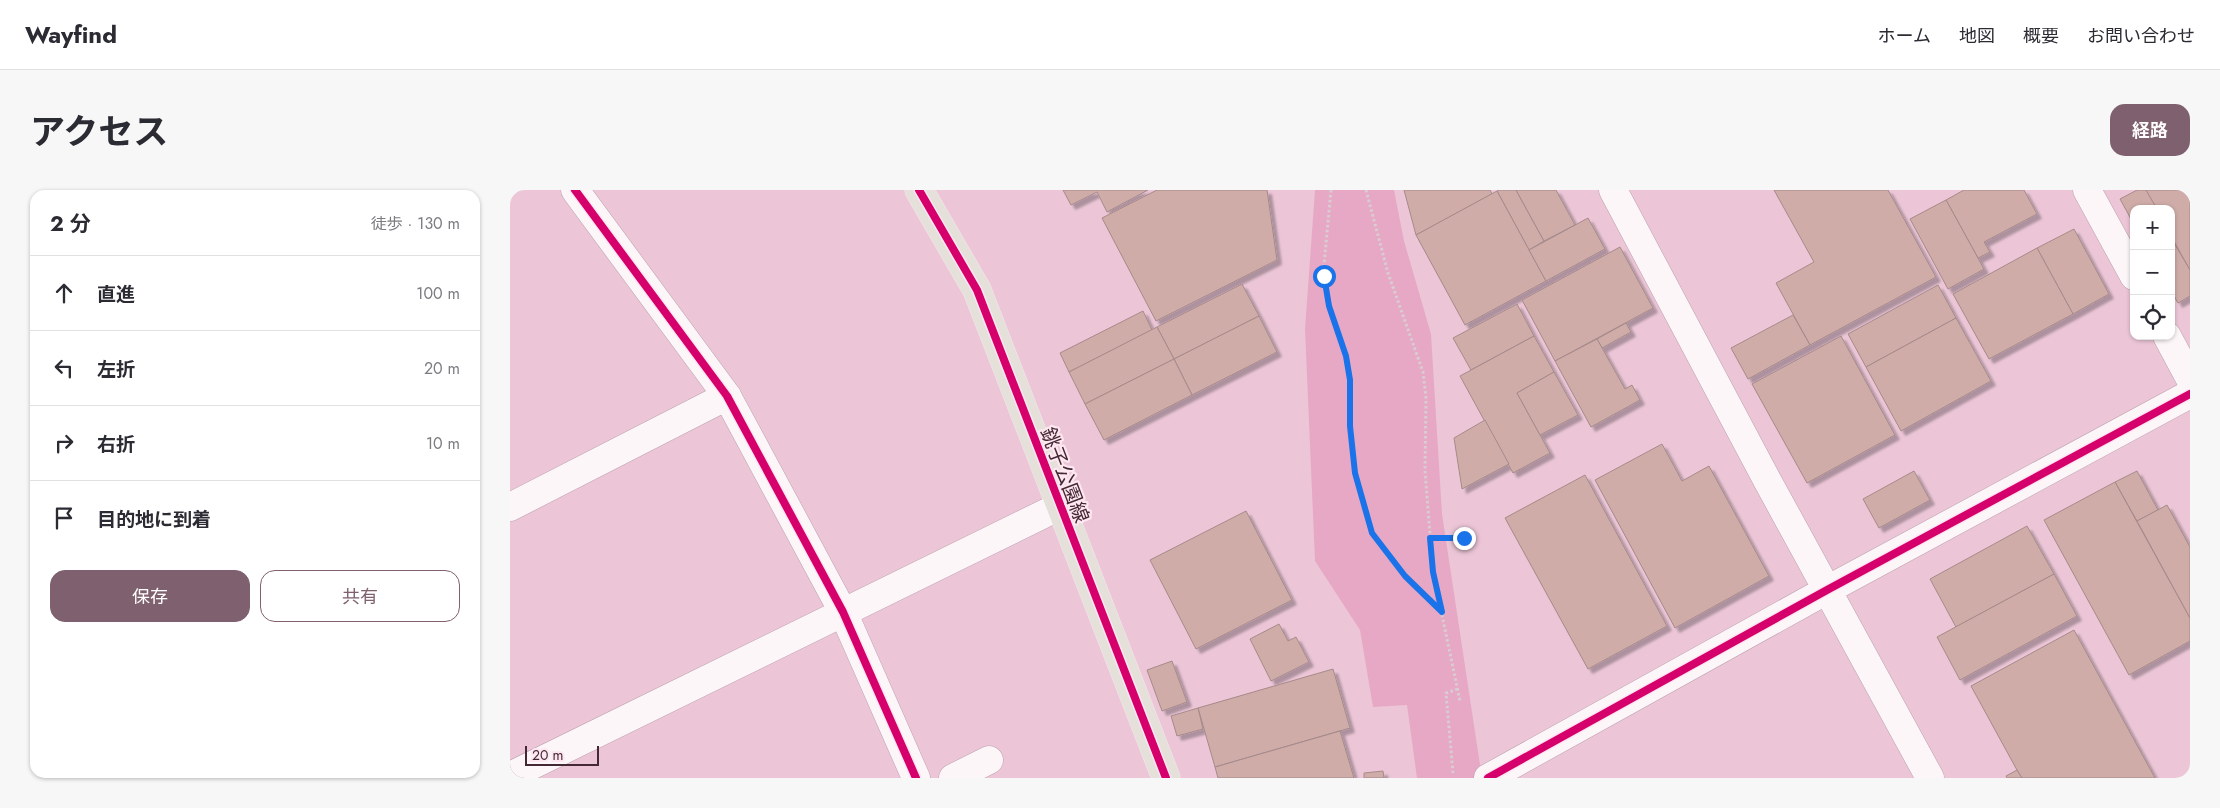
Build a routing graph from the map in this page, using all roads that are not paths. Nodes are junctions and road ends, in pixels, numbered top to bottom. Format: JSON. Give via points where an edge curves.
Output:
{"nodes":[{"id":1,"x":575,"y":190,"type":"edge"},
{"id":2,"x":919,"y":190,"type":"edge"},
{"id":3,"x":1613,"y":190,"type":"edge"},
{"id":4,"x":2087,"y":190,"type":"edge"},
{"id":5,"x":2130,"y":269,"type":"edge"},
{"id":6,"x":2169,"y":340,"type":"edge"},
{"id":7,"x":2190,"y":379,"type":"edge"},
{"id":8,"x":2190,"y":394,"type":"edge"},
{"id":9,"x":727,"y":396,"type":"junction"},
{"id":10,"x":1060,"y":506,"type":"junction"},
{"id":11,"x":510,"y":507,"type":"edge"},
{"id":12,"x":1827,"y":590,"type":"junction"},
{"id":13,"x":843,"y":612,"type":"junction"},
{"id":14,"x":989,"y":760,"type":"dead end"},
{"id":15,"x":510,"y":776,"type":"edge"},
{"id":16,"x":916,"y":778,"type":"edge"},
{"id":17,"x":953,"y":778,"type":"edge"},
{"id":18,"x":1166,"y":778,"type":"edge"},
{"id":19,"x":1488,"y":778,"type":"edge"},
{"id":20,"x":1930,"y":778,"type":"edge"}],
"edges":[{"from":1,"to":9,"type":"street"},
{"from":2,"to":10,"type":"main road","name":"銚子公園線","via":[[977,290]]},
{"from":3,"to":12,"type":"street"},
{"from":4,"to":5,"type":"street"},
{"from":6,"to":7,"type":"street"},
{"from":8,"to":12,"type":"street"},
{"from":9,"to":11,"type":"street"},
{"from":9,"to":13,"type":"street"},
{"from":10,"to":13,"type":"street"},
{"from":10,"to":18,"type":"main road","name":"銚子公園線"},
{"from":12,"to":19,"type":"street"},
{"from":12,"to":20,"type":"street"},
{"from":13,"to":15,"type":"street"},
{"from":13,"to":16,"type":"street"},
{"from":14,"to":17,"type":"street"}]}
